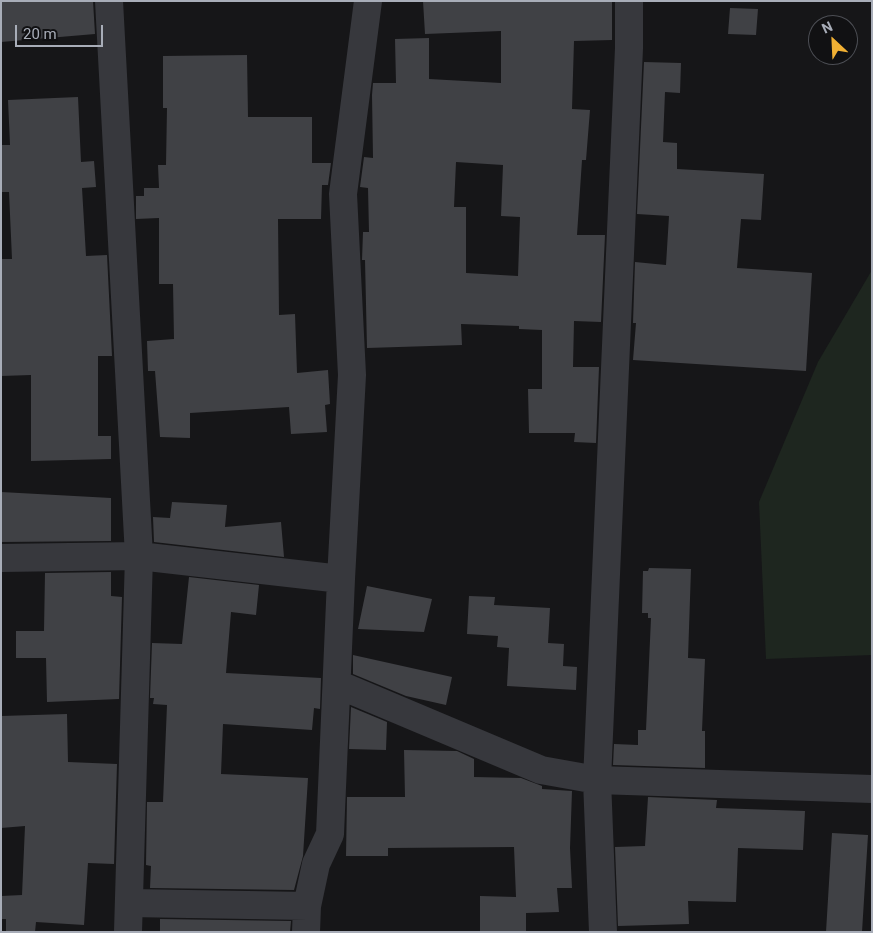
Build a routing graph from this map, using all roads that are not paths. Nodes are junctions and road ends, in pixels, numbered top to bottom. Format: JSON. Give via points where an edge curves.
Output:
{"nodes":[{"id":1,"x":109,"y":1,"type":"edge"},
{"id":2,"x":368,"y":1,"type":"edge"},
{"id":3,"x":629,"y":1,"type":"edge"},
{"id":4,"x":139,"y":556,"type":"junction"},
{"id":5,"x":1,"y":558,"type":"edge"},
{"id":6,"x":341,"y":579,"type":"junction"},
{"id":7,"x":337,"y":684,"type":"junction"},
{"id":8,"x":597,"y":780,"type":"junction"},
{"id":9,"x":872,"y":789,"type":"edge"},
{"id":10,"x":129,"y":903,"type":"junction"},
{"id":11,"x":306,"y":919,"type":"edge"},
{"id":12,"x":128,"y":932,"type":"edge"},
{"id":13,"x":603,"y":932,"type":"edge"}],
"edges":[{"from":1,"to":4,"type":"street"},
{"from":2,"to":6,"type":"street","via":[[343,194],[352,375]]},
{"from":3,"to":8,"type":"street"},
{"from":4,"to":5,"type":"street"},
{"from":4,"to":6,"type":"street"},
{"from":4,"to":10,"type":"street"},
{"from":6,"to":7,"type":"street"},
{"from":7,"to":8,"type":"street","via":[[540,770]]},
{"from":7,"to":11,"type":"street","via":[[330,834],[316,864]]},
{"from":8,"to":9,"type":"street"},
{"from":8,"to":13,"type":"street"},
{"from":10,"to":11,"type":"street"},
{"from":10,"to":12,"type":"street"}]}
